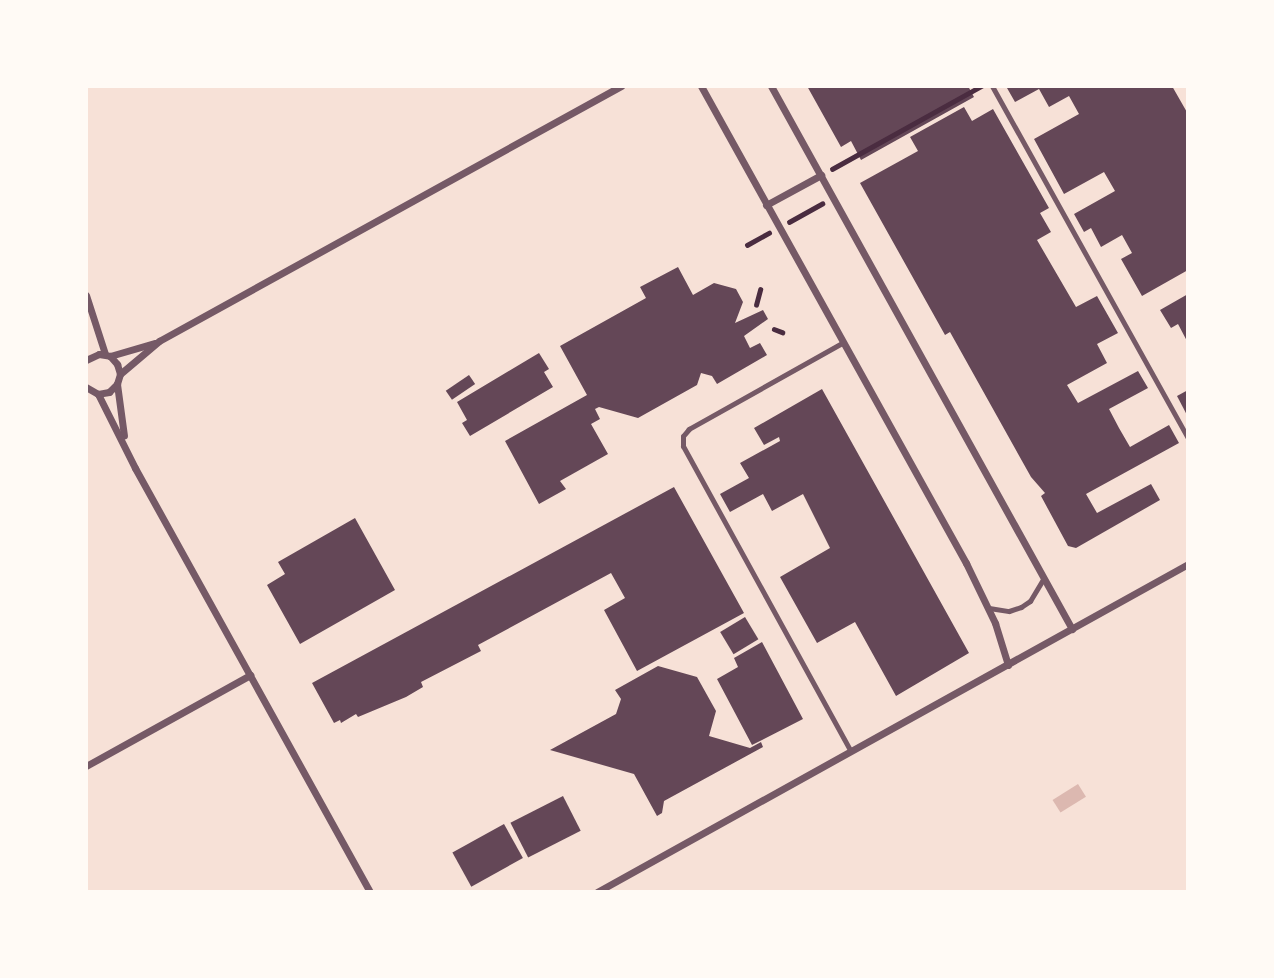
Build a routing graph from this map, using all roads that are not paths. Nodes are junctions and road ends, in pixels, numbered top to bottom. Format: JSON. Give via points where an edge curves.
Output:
{"nodes":[{"id":1,"x":621,"y":86,"type":"edge"},
{"id":2,"x":701,"y":86,"type":"edge"},
{"id":3,"x":771,"y":86,"type":"edge"},
{"id":4,"x":992,"y":86,"type":"edge"},
{"id":5,"x":821,"y":175,"type":"junction"},
{"id":6,"x":765,"y":205,"type":"junction"},
{"id":7,"x":86,"y":295,"type":"edge"},
{"id":8,"x":159,"y":341,"type":"junction"},
{"id":9,"x":842,"y":343,"type":"junction"},
{"id":10,"x":107,"y":355,"type":"junction"},
{"id":11,"x":86,"y":360,"type":"edge"},
{"id":12,"x":120,"y":374,"type":"junction"},
{"id":13,"x":117,"y":384,"type":"junction"},
{"id":14,"x":87,"y":389,"type":"edge"},
{"id":15,"x":98,"y":394,"type":"junction"},
{"id":16,"x":1188,"y":438,"type":"edge"},
{"id":17,"x":125,"y":443,"type":"junction"},
{"id":18,"x":1188,"y":564,"type":"edge"},
{"id":19,"x":1044,"y":578,"type":"junction"},
{"id":20,"x":989,"y":608,"type":"junction"},
{"id":21,"x":1072,"y":629,"type":"junction"},
{"id":22,"x":1008,"y":665,"type":"junction"},
{"id":23,"x":250,"y":675,"type":"junction"},
{"id":24,"x":851,"y":751,"type":"junction"},
{"id":25,"x":86,"y":766,"type":"edge"},
{"id":26,"x":370,"y":892,"type":"edge"},
{"id":27,"x":597,"y":892,"type":"edge"}],
"edges":[{"from":1,"to":8,"type":"street"},
{"from":2,"to":6,"type":"street"},
{"from":3,"to":5,"type":"street"},
{"from":4,"to":16,"type":"lane"},
{"from":5,"to":6,"type":"street"},
{"from":5,"to":19,"type":"street"},
{"from":6,"to":9,"type":"street"},
{"from":7,"to":10,"type":"street"},
{"from":8,"to":10,"type":"street"},
{"from":8,"to":12,"type":"street"},
{"from":9,"to":20,"type":"street"},
{"from":9,"to":24,"type":"lane","via":[[689,429],[683,446]]},
{"from":10,"to":11,"type":"street"},
{"from":10,"to":12,"type":"street"},
{"from":12,"to":13,"type":"street"},
{"from":13,"to":15,"type":"street"},
{"from":13,"to":17,"type":"street"},
{"from":14,"to":15,"type":"street"},
{"from":15,"to":17,"type":"street"},
{"from":17,"to":23,"type":"street"},
{"from":18,"to":21,"type":"street"},
{"from":19,"to":20,"type":"lane","via":[[1021,607],[1009,611]]},
{"from":19,"to":21,"type":"street"},
{"from":20,"to":22,"type":"street"},
{"from":21,"to":22,"type":"street"},
{"from":22,"to":24,"type":"street"},
{"from":23,"to":25,"type":"street"},
{"from":23,"to":26,"type":"street"},
{"from":24,"to":27,"type":"street"}]}
